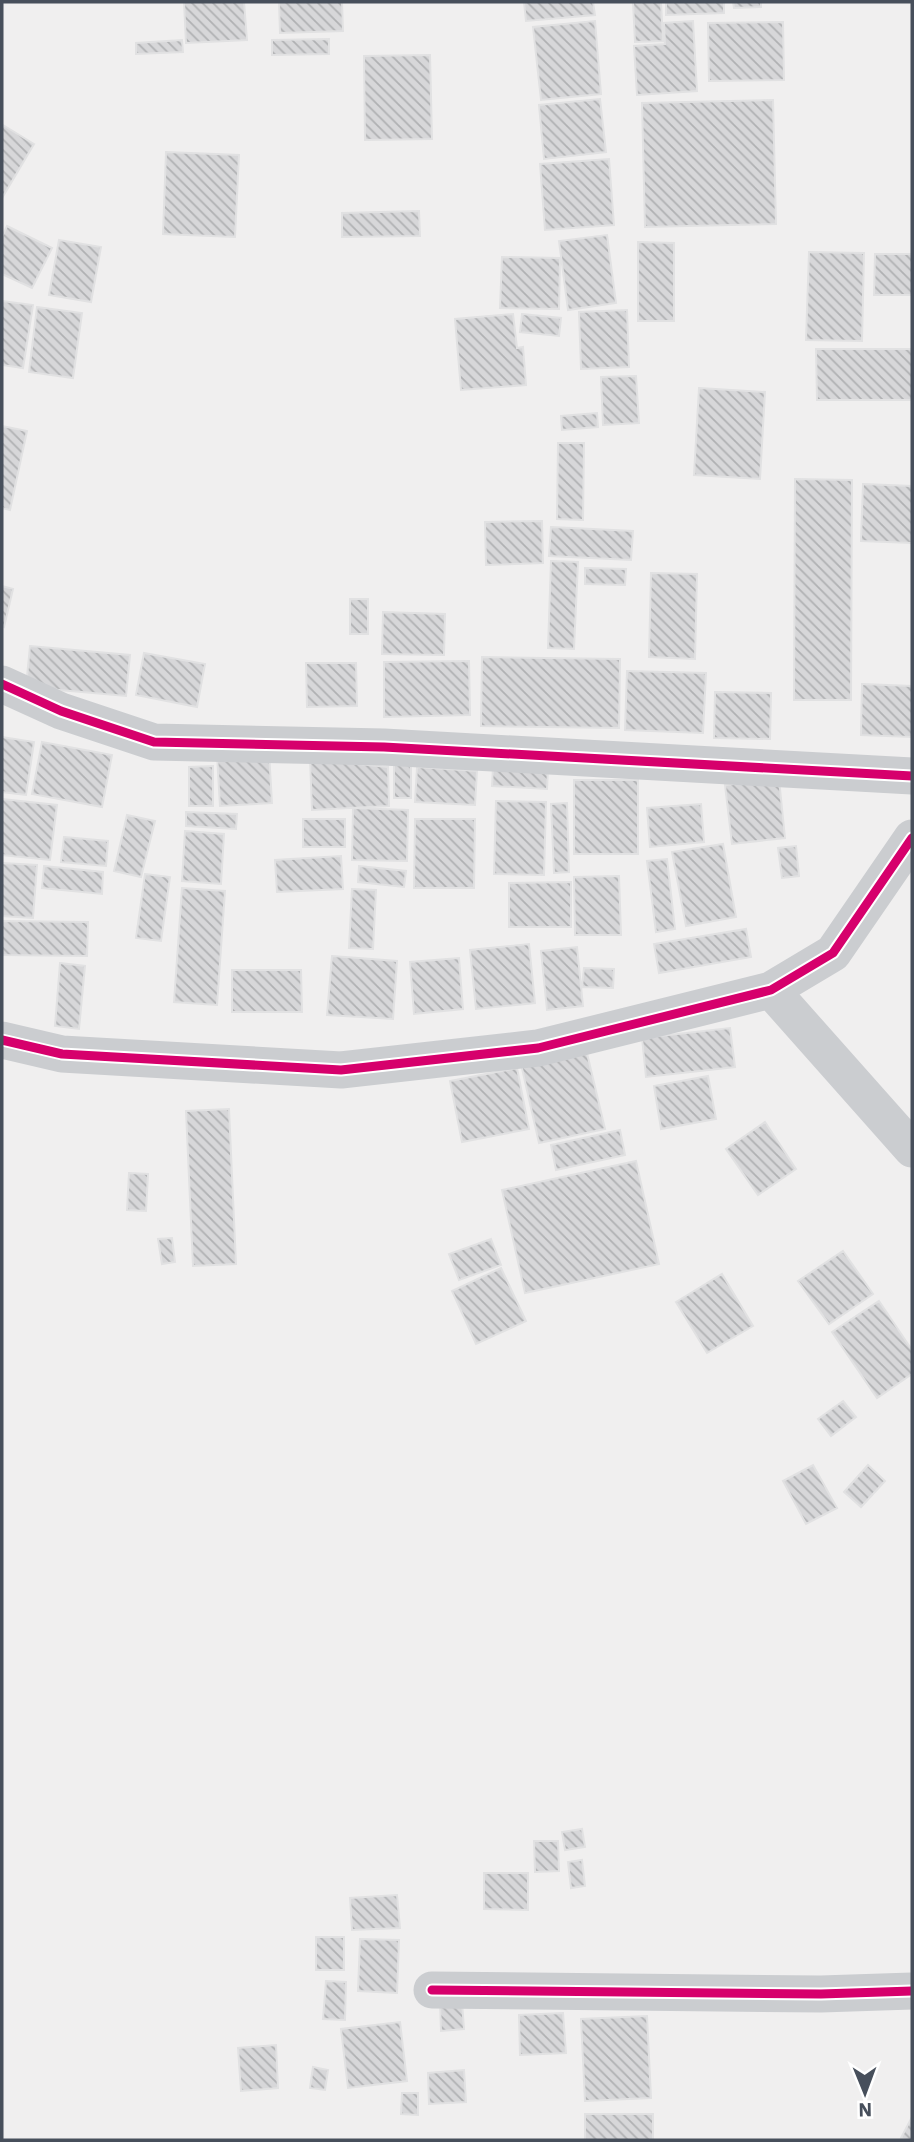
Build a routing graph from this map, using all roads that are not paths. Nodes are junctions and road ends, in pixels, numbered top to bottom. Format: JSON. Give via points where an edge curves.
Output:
{"nodes":[{"id":1,"x":2,"y":684,"type":"edge"},
{"id":2,"x":912,"y":776,"type":"edge"},
{"id":3,"x":912,"y":838,"type":"edge"},
{"id":4,"x":771,"y":990,"type":"junction"},
{"id":5,"x":2,"y":1040,"type":"edge"},
{"id":6,"x":912,"y":1149,"type":"edge"},
{"id":7,"x":432,"y":1990,"type":"dead end"},
{"id":8,"x":912,"y":1991,"type":"edge"}],
"edges":[{"from":1,"to":2,"type":"street","via":[[61,711],[154,742],[384,747]]},
{"from":3,"to":4,"type":"street","via":[[833,953]]},
{"from":4,"to":5,"type":"street","via":[[538,1048],[341,1070],[62,1054]]},
{"from":4,"to":6,"type":"street"},
{"from":7,"to":8,"type":"street"}]}
